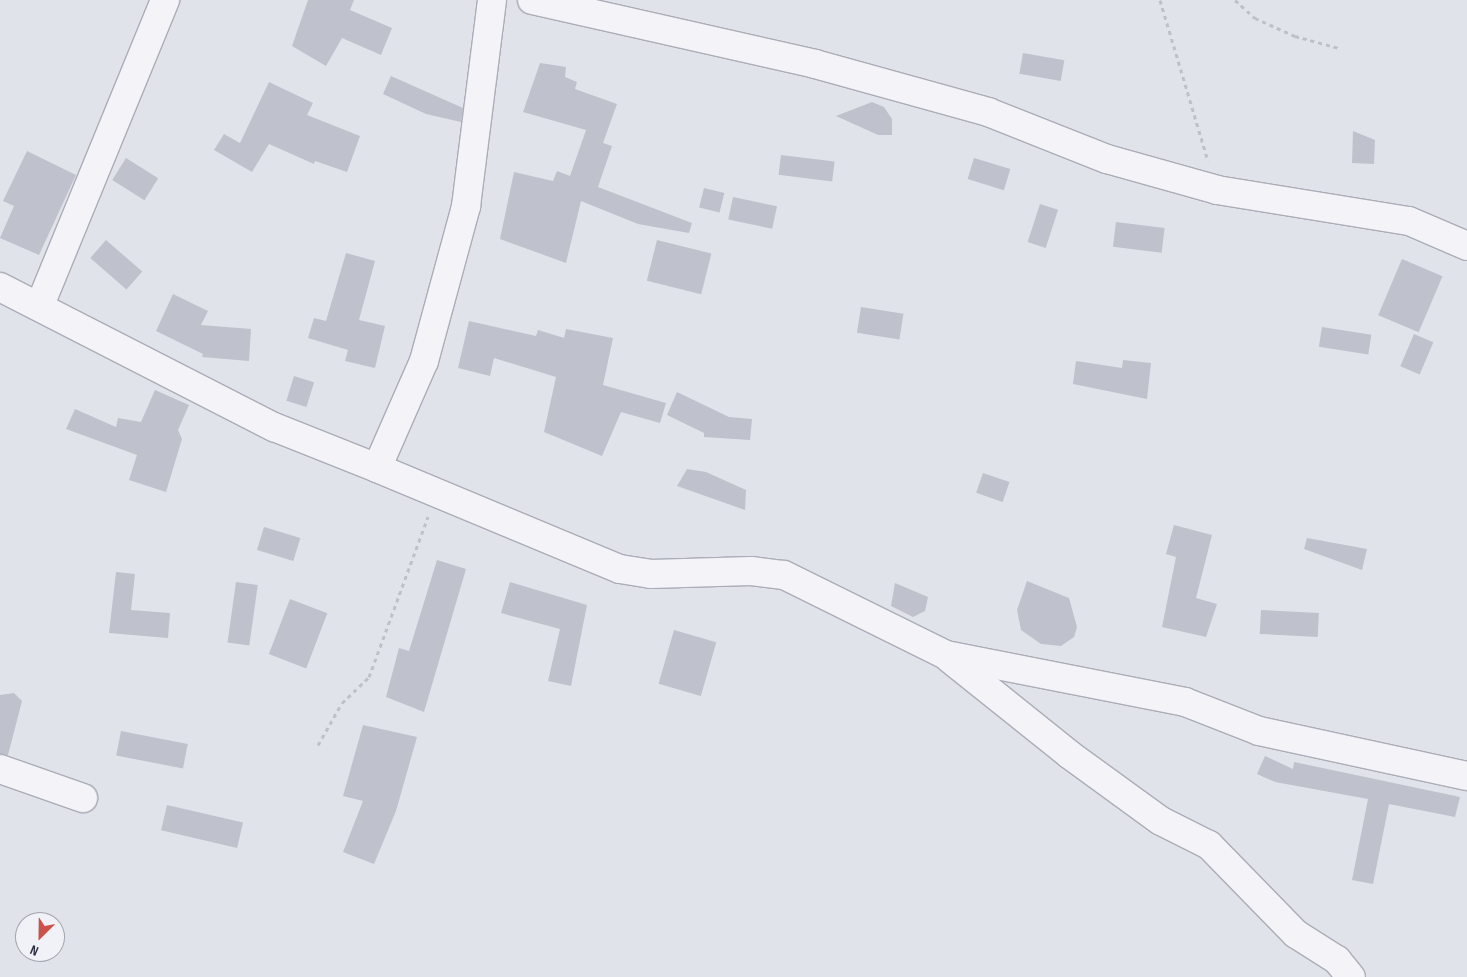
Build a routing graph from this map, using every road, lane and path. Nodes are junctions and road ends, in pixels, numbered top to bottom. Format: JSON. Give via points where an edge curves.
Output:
{"nodes":[{"id":1,"x":165,"y":0,"type":"edge"},
{"id":2,"x":492,"y":0,"type":"edge"},
{"id":3,"x":532,"y":0,"type":"edge"},
{"id":4,"x":1160,"y":0,"type":"edge"},
{"id":5,"x":1236,"y":0,"type":"edge"},
{"id":6,"x":1339,"y":48,"type":"dead end"},
{"id":7,"x":1217,"y":190,"type":"junction"},
{"id":8,"x":1467,"y":246,"type":"edge"},
{"id":9,"x":0,"y":287,"type":"edge"},
{"id":10,"x":40,"y":305,"type":"junction"},
{"id":11,"x":377,"y":468,"type":"junction"},
{"id":12,"x":436,"y":492,"type":"junction"},
{"id":13,"x":946,"y":655,"type":"junction"},
{"id":14,"x":318,"y":745,"type":"dead end"},
{"id":15,"x":0,"y":769,"type":"edge"},
{"id":16,"x":1467,"y":776,"type":"edge"},
{"id":17,"x":83,"y":798,"type":"dead end"},
{"id":18,"x":1351,"y":977,"type":"edge"}],
"edges":[{"from":1,"to":10,"type":"street"},
{"from":2,"to":11,"type":"street","via":[[466,206],[424,360]]},
{"from":3,"to":7,"type":"street","via":[[854,75],[988,112],[1107,159]]},
{"from":4,"to":7,"type":"path"},
{"from":5,"to":6,"type":"path","via":[[1255,18],[1295,36]]},
{"from":7,"to":8,"type":"street","via":[[1409,221]]},
{"from":9,"to":10,"type":"street"},
{"from":10,"to":11,"type":"street","via":[[274,427]]},
{"from":11,"to":12,"type":"street"},
{"from":12,"to":13,"type":"street","via":[[620,569],[651,574],[751,570],[784,575]]},
{"from":12,"to":14,"type":"path","via":[[368,677],[342,703]]},
{"from":13,"to":16,"type":"street","via":[[1185,702],[1259,731]]},
{"from":13,"to":18,"type":"street","via":[[1070,755],[1162,821],[1209,845],[1296,934],[1337,960]]},
{"from":15,"to":17,"type":"street"}]}
